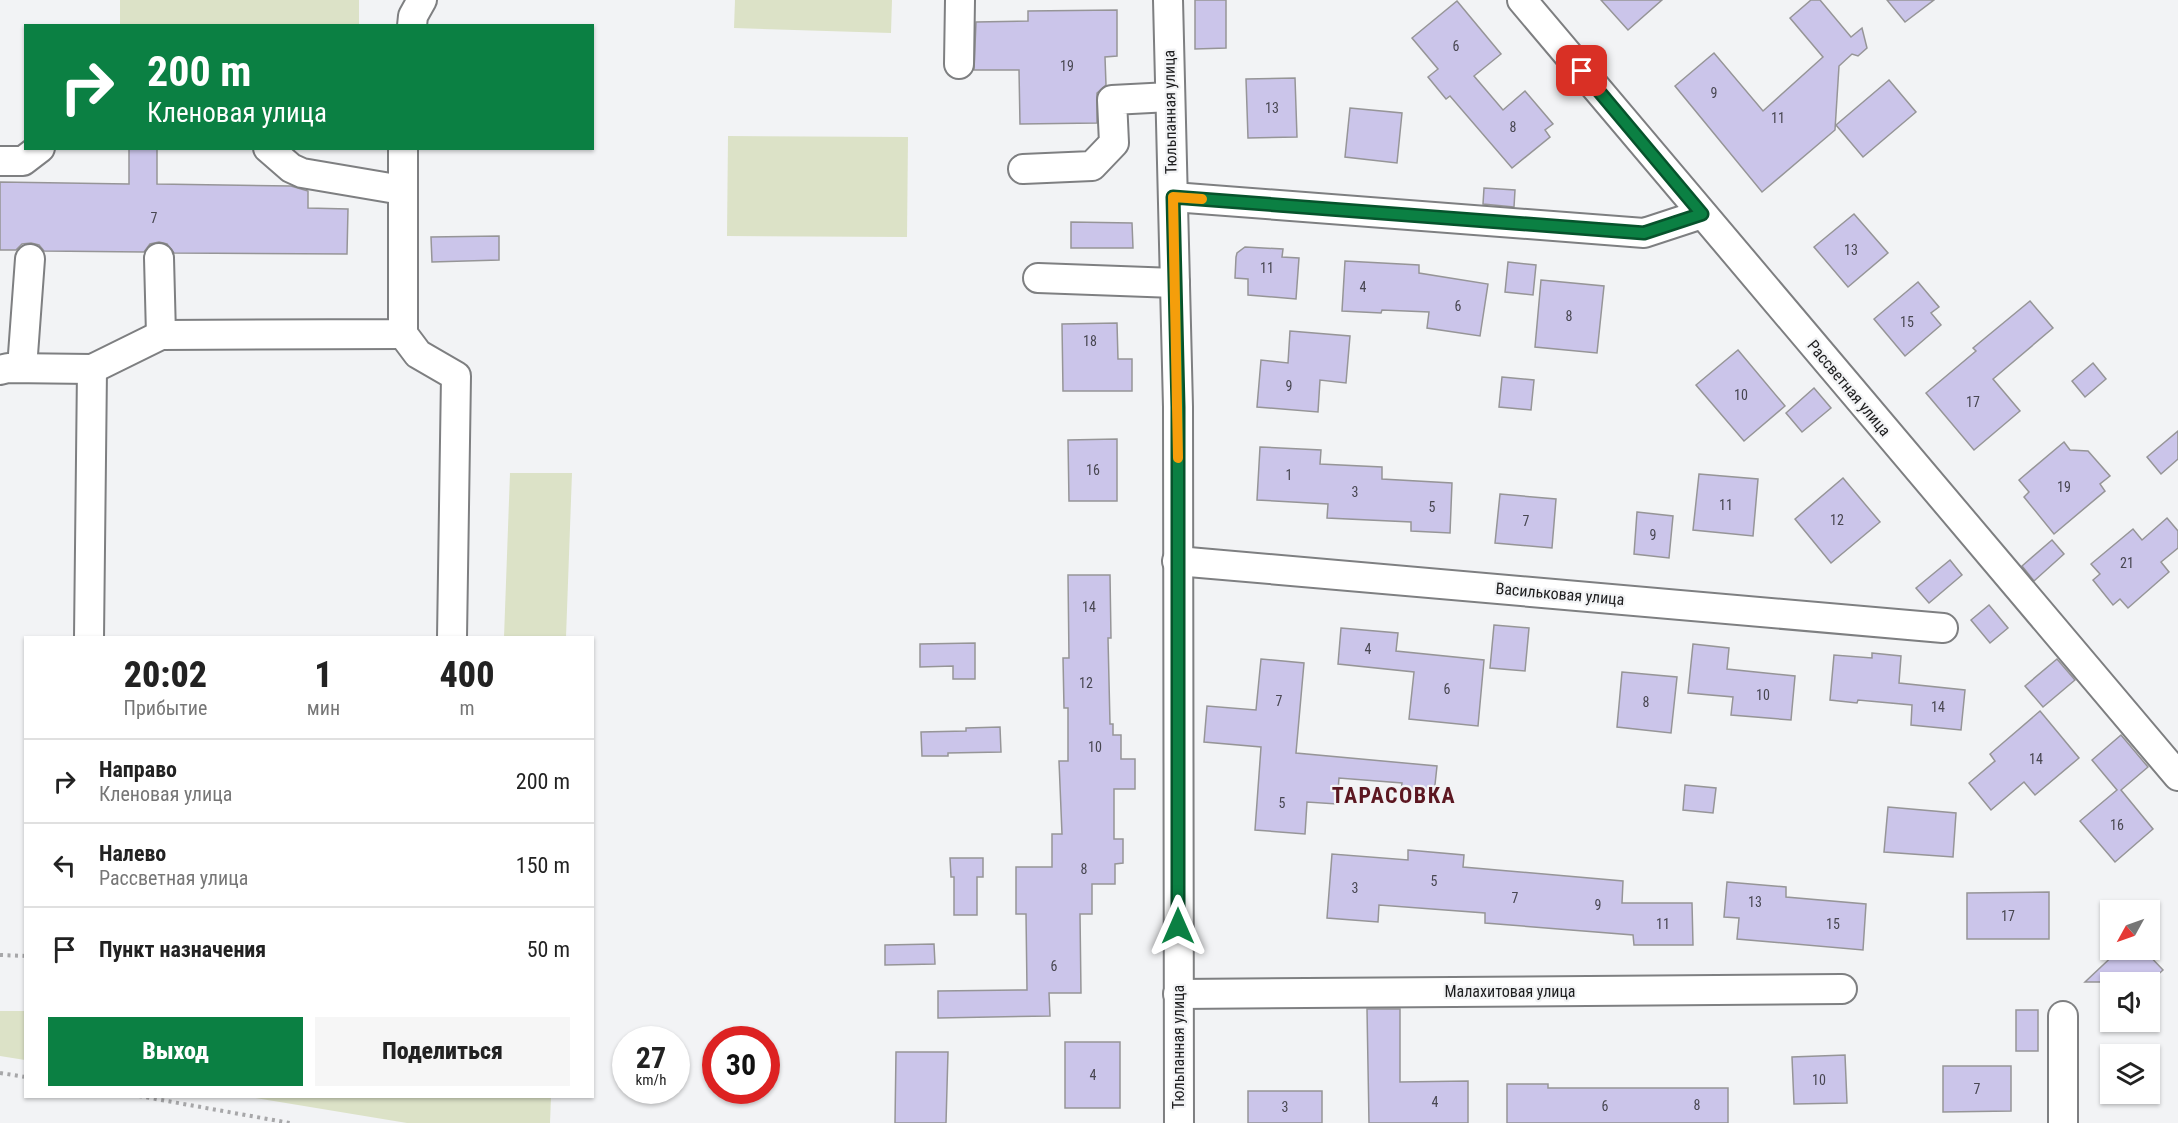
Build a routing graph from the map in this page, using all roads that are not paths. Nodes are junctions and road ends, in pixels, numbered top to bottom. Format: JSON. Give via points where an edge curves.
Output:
{"nodes":[{"id":1,"x":423,"y":0,"type":"edge"},
{"id":2,"x":960,"y":0,"type":"edge"},
{"id":3,"x":1168,"y":0,"type":"edge"},
{"id":4,"x":1522,"y":0,"type":"edge"},
{"id":5,"x":412,"y":24,"type":"edge"},
{"id":6,"x":959,"y":64,"type":"dead end"},
{"id":7,"x":1170,"y":97,"type":"junction"},
{"id":8,"x":37,"y":150,"type":"edge"},
{"id":9,"x":270,"y":150,"type":"edge"},
{"id":10,"x":403,"y":150,"type":"edge"},
{"id":11,"x":0,"y":160,"type":"edge"},
{"id":12,"x":1023,"y":169,"type":"dead end"},
{"id":13,"x":402,"y":190,"type":"junction"},
{"id":14,"x":1173,"y":197,"type":"junction"},
{"id":15,"x":1702,"y":214,"type":"junction"},
{"id":16,"x":159,"y":258,"type":"dead end"},
{"id":17,"x":30,"y":259,"type":"dead end"},
{"id":18,"x":1038,"y":278,"type":"dead end"},
{"id":19,"x":1175,"y":283,"type":"junction"},
{"id":20,"x":403,"y":334,"type":"junction"},
{"id":21,"x":161,"y":335,"type":"junction"},
{"id":22,"x":7,"y":367,"type":"edge"},
{"id":23,"x":92,"y":369,"type":"junction"},
{"id":24,"x":1177,"y":561,"type":"junction"},
{"id":25,"x":1943,"y":628,"type":"dead end"},
{"id":26,"x":89,"y":636,"type":"edge"},
{"id":27,"x":452,"y":636,"type":"edge"},
{"id":28,"x":2178,"y":776,"type":"edge"},
{"id":29,"x":1842,"y":988,"type":"dead end"},
{"id":30,"x":1178,"y":994,"type":"junction"},
{"id":31,"x":2063,"y":1016,"type":"dead end"},
{"id":32,"x":1179,"y":1123,"type":"edge"},
{"id":33,"x":2063,"y":1123,"type":"edge"}],
"edges":[{"from":1,"to":5,"type":"street"},
{"from":2,"to":6,"type":"street"},
{"from":3,"to":7,"type":"street","name":"Тюльпанная улица"},
{"from":4,"to":15,"type":"street","name":"Рассветная улица"},
{"from":7,"to":12,"type":"street","via":[[1112,100],[1114,143],[1092,166]]},
{"from":7,"to":14,"type":"street","name":"Тюльпанная улица"},
{"from":8,"to":11,"type":"street","via":[[23,161]]},
{"from":9,"to":13,"type":"street","via":[[302,173]]},
{"from":10,"to":13,"type":"street"},
{"from":13,"to":20,"type":"street"},
{"from":14,"to":15,"type":"street","via":[[1644,233]]},
{"from":14,"to":19,"type":"street","name":"Тюльпанная улица"},
{"from":15,"to":28,"type":"street","name":"Рассветная улица"},
{"from":16,"to":21,"type":"street"},
{"from":17,"to":22,"type":"street"},
{"from":18,"to":19,"type":"street"},
{"from":19,"to":24,"type":"street","name":"Тюльпанная улица"},
{"from":20,"to":21,"type":"street"},
{"from":20,"to":27,"type":"street","via":[[418,354],[456,376]]},
{"from":21,"to":23,"type":"street"},
{"from":22,"to":23,"type":"street"},
{"from":23,"to":26,"type":"street"},
{"from":24,"to":25,"type":"street","name":"Васильковая улица"},
{"from":24,"to":30,"type":"street","name":"Тюльпанная улица"},
{"from":29,"to":30,"type":"street","name":"Малахитовая улица"},
{"from":30,"to":32,"type":"street","name":"Тюльпанная улица"},
{"from":31,"to":33,"type":"street"}]}
